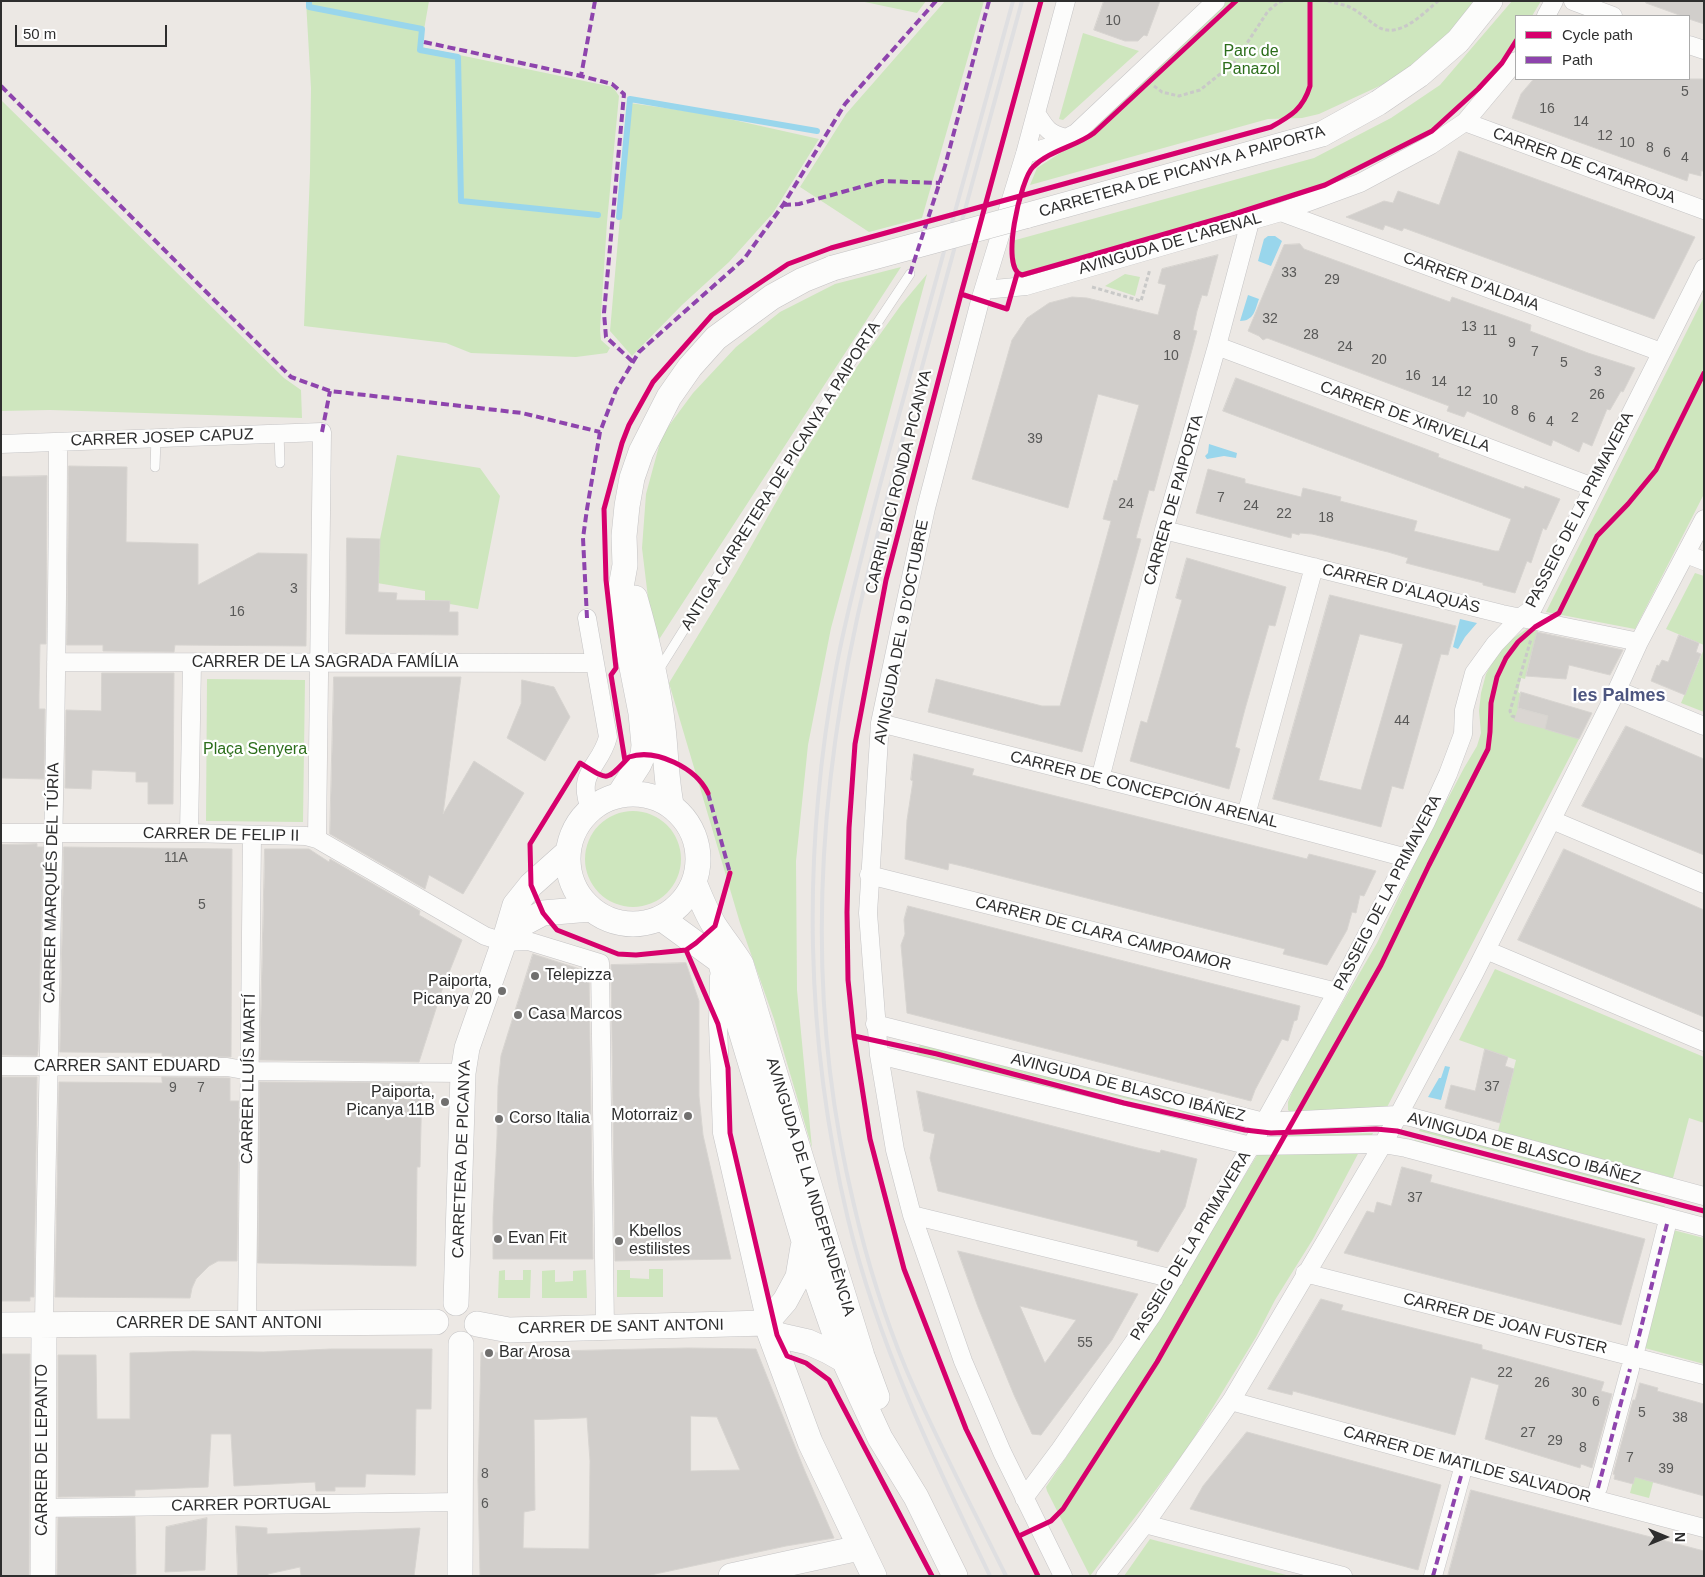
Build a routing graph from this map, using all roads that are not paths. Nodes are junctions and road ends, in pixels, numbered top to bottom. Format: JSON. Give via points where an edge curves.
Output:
{"nodes":[{"id":1,"x":1066,"y":1,"type":"edge"},
{"id":2,"x":1216,"y":1,"type":"edge"},
{"id":3,"x":1490,"y":1,"type":"edge"},
{"id":4,"x":1554,"y":1,"type":"edge"},
{"id":5,"x":1573,"y":1,"type":"edge"},
{"id":6,"x":1547,"y":15,"type":"edge"},
{"id":7,"x":1610,"y":15,"type":"edge"},
{"id":8,"x":1690,"y":45,"type":"edge"},
{"id":9,"x":1704,"y":50,"type":"edge"},
{"id":10,"x":1515,"y":62,"type":"edge"},
{"id":11,"x":1036,"y":113,"type":"junction"},
{"id":12,"x":1465,"y":122,"type":"junction"},
{"id":13,"x":1066,"y":138,"type":"junction"},
{"id":14,"x":1025,"y":154,"type":"junction"},
{"id":15,"x":1704,"y":210,"type":"edge"},
{"id":16,"x":1281,"y":212,"type":"junction"},
{"id":17,"x":1250,"y":222,"type":"junction"},
{"id":18,"x":1704,"y":268,"type":"edge"},
{"id":19,"x":910,"y":274,"type":"dead end"},
{"id":20,"x":984,"y":290,"type":"junction"},
{"id":21,"x":1218,"y":346,"type":"junction"},
{"id":22,"x":1661,"y":352,"type":"junction"},
{"id":23,"x":279,"y":433,"type":"junction"},
{"id":24,"x":156,"y":438,"type":"junction"},
{"id":25,"x":58,"y":442,"type":"junction"},
{"id":26,"x":1,"y":444,"type":"edge"},
{"id":27,"x":280,"y":463,"type":"dead end"},
{"id":28,"x":155,"y":467,"type":"dead end"},
{"id":29,"x":1593,"y":487,"type":"junction"},
{"id":30,"x":1704,"y":519,"type":"edge"},
{"id":31,"x":1164,"y":530,"type":"junction"},
{"id":32,"x":1686,"y":554,"type":"junction"},
{"id":33,"x":1704,"y":561,"type":"edge"},
{"id":34,"x":625,"y":565,"type":"junction"},
{"id":35,"x":1314,"y":567,"type":"junction"},
{"id":36,"x":587,"y":618,"type":"dead end"},
{"id":37,"x":1533,"y":622,"type":"junction"},
{"id":38,"x":1639,"y":642,"type":"junction"},
{"id":39,"x":56,"y":662,"type":"junction"},
{"id":40,"x":192,"y":663,"type":"junction"},
{"id":41,"x":320,"y":663,"type":"junction"},
{"id":42,"x":594,"y":663,"type":"junction"},
{"id":43,"x":654,"y":678,"type":"junction"},
{"id":44,"x":1617,"y":690,"type":"junction"},
{"id":45,"x":880,"y":724,"type":"junction"},
{"id":46,"x":1704,"y":726,"type":"edge"},
{"id":47,"x":1100,"y":779,"type":"junction"},
{"id":48,"x":619,"y":795,"type":"junction"},
{"id":49,"x":671,"y":804,"type":"junction"},
{"id":50,"x":590,"y":809,"type":"junction"},
{"id":51,"x":1246,"y":815,"type":"junction"},
{"id":52,"x":1552,"y":820,"type":"junction"},
{"id":53,"x":1,"y":833,"type":"edge"},
{"id":54,"x":189,"y":833,"type":"junction"},
{"id":55,"x":54,"y":834,"type":"junction"},
{"id":56,"x":252,"y":834,"type":"junction"},
{"id":57,"x":317,"y":839,"type":"junction"},
{"id":58,"x":568,"y":852,"type":"junction"},
{"id":59,"x":1407,"y":858,"type":"junction"},
{"id":60,"x":869,"y":875,"type":"junction"},
{"id":61,"x":694,"y":882,"type":"junction"},
{"id":62,"x":1704,"y":884,"type":"edge"},
{"id":63,"x":590,"y":909,"type":"junction"},
{"id":64,"x":661,"y":918,"type":"junction"},
{"id":65,"x":505,"y":937,"type":"junction"},
{"id":66,"x":1486,"y":950,"type":"junction"},
{"id":67,"x":720,"y":960,"type":"junction"},
{"id":68,"x":1337,"y":992,"type":"junction"},
{"id":69,"x":875,"y":1024,"type":"junction"},
{"id":70,"x":1704,"y":1042,"type":"edge"},
{"id":71,"x":879,"y":1055,"type":"junction"},
{"id":72,"x":1,"y":1066,"type":"edge"},
{"id":73,"x":48,"y":1067,"type":"junction"},
{"id":74,"x":249,"y":1071,"type":"junction"},
{"id":75,"x":463,"y":1073,"type":"junction"},
{"id":76,"x":1397,"y":1115,"type":"junction"},
{"id":77,"x":1264,"y":1122,"type":"junction"},
{"id":78,"x":1383,"y":1144,"type":"junction"},
{"id":79,"x":1250,"y":1146,"type":"junction"},
{"id":80,"x":1704,"y":1196,"type":"edge"},
{"id":81,"x":912,"y":1214,"type":"junction"},
{"id":82,"x":1667,"y":1224,"type":"dead end"},
{"id":83,"x":1704,"y":1227,"type":"edge"},
{"id":84,"x":804,"y":1242,"type":"junction"},
{"id":85,"x":1305,"y":1274,"type":"junction"},
{"id":86,"x":1174,"y":1279,"type":"junction"},
{"id":87,"x":456,"y":1303,"type":"junction"},
{"id":88,"x":436,"y":1322,"type":"junction"},
{"id":89,"x":247,"y":1324,"type":"junction"},
{"id":90,"x":477,"y":1324,"type":"junction"},
{"id":91,"x":766,"y":1324,"type":"junction"},
{"id":92,"x":1,"y":1325,"type":"edge"},
{"id":93,"x":44,"y":1325,"type":"junction"},
{"id":94,"x":605,"y":1328,"type":"junction"},
{"id":95,"x":461,"y":1344,"type":"junction"},
{"id":96,"x":1636,"y":1348,"type":"dead end"},
{"id":97,"x":844,"y":1360,"type":"junction"},
{"id":98,"x":1630,"y":1369,"type":"dead end"},
{"id":99,"x":1704,"y":1376,"type":"edge"},
{"id":100,"x":1231,"y":1401,"type":"junction"},
{"id":101,"x":1461,"y":1476,"type":"dead end"},
{"id":102,"x":1598,"y":1488,"type":"dead end"},
{"id":103,"x":916,"y":1497,"type":"junction"},
{"id":104,"x":1024,"y":1498,"type":"junction"},
{"id":105,"x":460,"y":1502,"type":"junction"},
{"id":106,"x":42,"y":1508,"type":"junction"},
{"id":107,"x":1145,"y":1524,"type":"junction"},
{"id":108,"x":1704,"y":1528,"type":"edge"},
{"id":109,"x":859,"y":1544,"type":"junction"},
{"id":110,"x":42,"y":1576,"type":"edge"},
{"id":111,"x":460,"y":1576,"type":"edge"},
{"id":112,"x":730,"y":1576,"type":"edge"},
{"id":113,"x":874,"y":1576,"type":"edge"},
{"id":114,"x":955,"y":1576,"type":"edge"},
{"id":115,"x":1063,"y":1576,"type":"edge"},
{"id":116,"x":1105,"y":1576,"type":"edge"},
{"id":117,"x":1343,"y":1576,"type":"edge"},
{"id":118,"x":1433,"y":1576,"type":"edge"}],
"edges":[{"from":1,"to":11,"type":"street","name":"AVINGUDA DEL 9 D'OCTUBRE"},
{"from":2,"to":13,"type":"street","via":[[1076,133]]},
{"from":3,"to":34,"type":"street","name":"CARRETERA DE PICANYA A PAIPORTA","bridge":true,"via":[[1458,41],[1419,75],[1378,103],[1322,134],[833,268],[772,297],[716,338],[690,367],[654,424],[632,478],[624,536]]},
{"from":4,"to":6,"type":"street"},
{"from":5,"to":7,"type":"street"},
{"from":8,"to":9,"type":"street"},
{"from":10,"to":12,"type":"street","name":"AVINGUDA DE L'ARENAL"},
{"from":11,"to":13,"type":"street","via":[[1053,135]]},
{"from":11,"to":14,"type":"street","name":"AVINGUDA DEL 9 D'OCTUBRE"},
{"from":12,"to":15,"type":"street","name":"CARRER DE CATARROJA"},
{"from":12,"to":16,"type":"street","name":"AVINGUDA DE L'ARENAL","via":[[1431,145],[1360,183]]},
{"from":13,"to":14,"type":"street"},
{"from":14,"to":20,"type":"street","name":"AVINGUDA DEL 9 D'OCTUBRE"},
{"from":16,"to":17,"type":"street","name":"AVINGUDA DE L'ARENAL"},
{"from":16,"to":22,"type":"street","name":"CARRER D'ALDAIA"},
{"from":17,"to":20,"type":"street","name":"AVINGUDA DE L'ARENAL","via":[[1026,286]]},
{"from":17,"to":21,"type":"street","name":"CARRER DE PAIPORTA"},
{"from":18,"to":22,"type":"street","name":"PASSEIG DE LA PRIMAVERA"},
{"from":19,"to":43,"type":"lane","name":"ANTIGA CARRETERA DE PICANYA A PAIPORTA","via":[[850,364]]},
{"from":20,"to":45,"type":"street","name":"AVINGUDA DEL 9 D'OCTUBRE","via":[[926,508]]},
{"from":21,"to":29,"type":"street","name":"CARRER DE XIRIVELLA"},
{"from":21,"to":31,"type":"street","name":"CARRER DE PAIPORTA"},
{"from":22,"to":29,"type":"street","name":"PASSEIG DE LA PRIMAVERA"},
{"from":23,"to":24,"type":"street","name":"CARRER JOSEP CAPUZ"},
{"from":23,"to":27,"type":"lane"},
{"from":23,"to":41,"type":"street","name":"CARRER JOSEP CAPUZ","via":[[322,432]]},
{"from":24,"to":25,"type":"street","name":"CARRER JOSEP CAPUZ"},
{"from":24,"to":28,"type":"lane"},
{"from":25,"to":26,"type":"street","name":"CARRER JOSEP CAPUZ"},
{"from":25,"to":39,"type":"street","name":"CARRER MARQUÉS DEL TÚRIA"},
{"from":29,"to":37,"type":"street","name":"PASSEIG DE LA PRIMAVERA","via":[[1532,608]]},
{"from":30,"to":32,"type":"street"},
{"from":31,"to":35,"type":"street","name":"CARRER D'ALAQUÀS"},
{"from":31,"to":47,"type":"street","name":"CARRER DE PAIPORTA"},
{"from":32,"to":33,"type":"street"},
{"from":32,"to":38,"type":"street"},
{"from":34,"to":43,"type":"street","name":"CARRETERA DE PICANYA A PAIPORTA"},
{"from":34,"to":48,"type":"street","name":"CARRETERA DE PICANYA A PAIPORTA","via":[[621,587],[624,619],[644,745],[639,764]]},
{"from":35,"to":37,"type":"street","name":"CARRER D'ALAQUÀS"},
{"from":35,"to":51,"type":"street"},
{"from":36,"to":42,"type":"street"},
{"from":37,"to":38,"type":"street","name":"CARRER D'ALAQUÀS"},
{"from":37,"to":59,"type":"street","name":"PASSEIG DE LA PRIMAVERA","via":[[1495,644],[1474,673],[1464,710],[1463,734],[1448,774]]},
{"from":38,"to":44,"type":"street"},
{"from":39,"to":40,"type":"street","name":"CARRER DE LA SAGRADA FAMÍLIA"},
{"from":39,"to":55,"type":"street","name":"CARRER MARQUÉS DEL TÚRIA"},
{"from":40,"to":41,"type":"street","name":"CARRER DE LA SAGRADA FAMÍLIA"},
{"from":40,"to":54,"type":"street"},
{"from":41,"to":42,"type":"street","name":"CARRER DE LA SAGRADA FAMÍLIA"},
{"from":41,"to":57,"type":"street"},
{"from":42,"to":50,"type":"street","via":[[608,737],[586,780]]},
{"from":43,"to":49,"type":"street","name":"CARRETERA DE PICANYA A PAIPORTA"},
{"from":44,"to":46,"type":"street"},
{"from":44,"to":52,"type":"street"},
{"from":45,"to":47,"type":"street","name":"CARRER DE CONCEPCIÓN ARENAL"},
{"from":45,"to":60,"type":"street","name":"AVINGUDA DEL 9 D'OCTUBRE"},
{"from":47,"to":51,"type":"street","name":"CARRER DE CONCEPCIÓN ARENAL"},
{"from":48,"to":49,"type":"street","via":[[639,793]]},
{"from":48,"to":50,"type":"street"},
{"from":49,"to":61,"type":"street","via":[[685,820],[698,850]]},
{"from":50,"to":58,"type":"street","via":[[571,836]]},
{"from":51,"to":59,"type":"street","name":"CARRER DE CONCEPCIÓN ARENAL"},
{"from":52,"to":62,"type":"street"},
{"from":52,"to":66,"type":"street"},
{"from":53,"to":55,"type":"street","name":"CARRER DE FELIP II"},
{"from":54,"to":55,"type":"street","name":"CARRER DE FELIP II"},
{"from":54,"to":56,"type":"street","name":"CARRER DE FELIP II"},
{"from":55,"to":73,"type":"street","name":"CARRER MARQUÉS DEL TÚRIA"},
{"from":56,"to":57,"type":"street","name":"CARRER DE FELIP II"},
{"from":56,"to":74,"type":"street","name":"CARRER LLUÍS MARTÍ"},
{"from":57,"to":65,"type":"street","name":"CARRER DE FELIP II","via":[[485,936]]},
{"from":58,"to":63,"type":"street","via":[[569,873],[577,893]]},
{"from":58,"to":65,"type":"street","name":"CARRETERA DE PICANYA","via":[[531,884],[515,905]]},
{"from":59,"to":68,"type":"street","name":"PASSEIG DE LA PRIMAVERA"},
{"from":60,"to":68,"type":"street","name":"CARRER DE CLARA CAMPOAMOR"},
{"from":60,"to":69,"type":"street","name":"AVINGUDA DEL 9 D'OCTUBRE","via":[[868,913]]},
{"from":61,"to":64,"type":"street","via":[[675,909]]},
{"from":61,"to":103,"type":"street","name":"AVINGUDA DE LA INDEPENDÈNCIA","via":[[715,926],[741,964],[862,1356]]},
{"from":63,"to":64,"type":"street","via":[[606,919],[624,924],[643,924]]},
{"from":63,"to":65,"type":"street","via":[[543,913]]},
{"from":64,"to":67,"type":"street"},
{"from":65,"to":75,"type":"street","name":"CARRETERA DE PICANYA","via":[[467,1048]]},
{"from":65,"to":94,"type":"street","via":[[600,963]]},
{"from":66,"to":70,"type":"street"},
{"from":66,"to":76,"type":"street"},
{"from":67,"to":84,"type":"street","name":"AVINGUDA DE LA INDEPENDÈNCIA"},
{"from":67,"to":91,"type":"street","via":[[718,1024],[722,1133]]},
{"from":68,"to":77,"type":"street","name":"PASSEIG DE LA PRIMAVERA"},
{"from":69,"to":71,"type":"street","name":"AVINGUDA DEL 9 D'OCTUBRE"},
{"from":69,"to":77,"type":"street","name":"AVINGUDA DE BLASCO IBÁÑEZ"},
{"from":71,"to":79,"type":"street","name":"AVINGUDA DE BLASCO IBÁÑEZ"},
{"from":71,"to":81,"type":"street","name":"AVINGUDA DEL 9 D'OCTUBRE","via":[[895,1150]]},
{"from":72,"to":73,"type":"street","name":"CARRER SANT EDUARD"},
{"from":73,"to":74,"type":"street","name":"CARRER SANT EDUARD","via":[[227,1067]]},
{"from":73,"to":93,"type":"street","name":"CARRER MARQUÉS DEL TÚRIA"},
{"from":74,"to":75,"type":"street","name":"CARRER SANT EDUARD"},
{"from":74,"to":89,"type":"street","name":"CARRER LLUÍS MARTÍ"},
{"from":75,"to":87,"type":"street","name":"CARRETERA DE PICANYA"},
{"from":76,"to":77,"type":"street","name":"AVINGUDA DE BLASCO IBÁÑEZ"},
{"from":76,"to":78,"type":"street"},
{"from":76,"to":80,"type":"street","name":"AVINGUDA DE BLASCO IBÁÑEZ"},
{"from":77,"to":79,"type":"street","name":"PASSEIG DE LA PRIMAVERA"},
{"from":78,"to":79,"type":"street","name":"AVINGUDA DE BLASCO IBÁÑEZ"},
{"from":78,"to":83,"type":"street","name":"AVINGUDA DE BLASCO IBÁÑEZ"},
{"from":78,"to":85,"type":"street"},
{"from":79,"to":86,"type":"street","name":"PASSEIG DE LA PRIMAVERA"},
{"from":81,"to":86,"type":"street"},
{"from":81,"to":104,"type":"street","name":"AVINGUDA DEL 9 D'OCTUBRE","via":[[963,1361]]},
{"from":82,"to":96,"type":"street"},
{"from":84,"to":91,"type":"street","via":[[798,1277],[785,1301]]},
{"from":84,"to":97,"type":"street","name":"AVINGUDA DE LA INDEPENDÈNCIA"},
{"from":85,"to":99,"type":"street","name":"CARRER DE JOAN FUSTER"},
{"from":85,"to":100,"type":"street"},
{"from":86,"to":104,"type":"street","name":"PASSEIG DE LA PRIMAVERA","via":[[1065,1443]]},
{"from":87,"to":88,"type":"street","via":[[440,1311]]},
{"from":87,"to":90,"type":"street","via":[[469,1307]]},
{"from":88,"to":89,"type":"street","name":"CARRER DE SANT ANTONI"},
{"from":88,"to":95,"type":"street","via":[[443,1339]]},
{"from":89,"to":93,"type":"street","name":"CARRER DE SANT ANTONI"},
{"from":90,"to":94,"type":"street","name":"CARRER DE SANT ANTONI","via":[[509,1330]]},
{"from":90,"to":95,"type":"street","via":[[470,1339]]},
{"from":91,"to":94,"type":"street","name":"CARRER DE SANT ANTONI"},
{"from":91,"to":97,"type":"street","via":[[777,1335],[808,1342]]},
{"from":91,"to":109,"type":"street","via":[[810,1442]]},
{"from":92,"to":93,"type":"street","name":"CARRER DE SANT ANTONI"},
{"from":93,"to":106,"type":"street","name":"CARRER DE LEPANTO"},
{"from":95,"to":105,"type":"street"},
{"from":97,"to":103,"type":"street","name":"AVINGUDA DE LA INDEPENDÈNCIA","via":[[880,1438]]},
{"from":98,"to":102,"type":"street"},
{"from":100,"to":107,"type":"street"},
{"from":100,"to":108,"type":"street","name":"CARRER DE MATILDE SALVADOR"},
{"from":101,"to":118,"type":"street"},
{"from":103,"to":114,"type":"street","name":"AVINGUDA DE LA INDEPENDÈNCIA"},
{"from":104,"to":115,"type":"street","name":"AVINGUDA DEL 9 D'OCTUBRE"},
{"from":105,"to":106,"type":"street","name":"CARRER PORTUGAL"},
{"from":105,"to":111,"type":"street"},
{"from":106,"to":110,"type":"street","name":"CARRER DE LEPANTO"},
{"from":107,"to":116,"type":"street"},
{"from":107,"to":117,"type":"street"},
{"from":109,"to":112,"type":"street","via":[[850,1550]]},
{"from":109,"to":113,"type":"street"}]}
